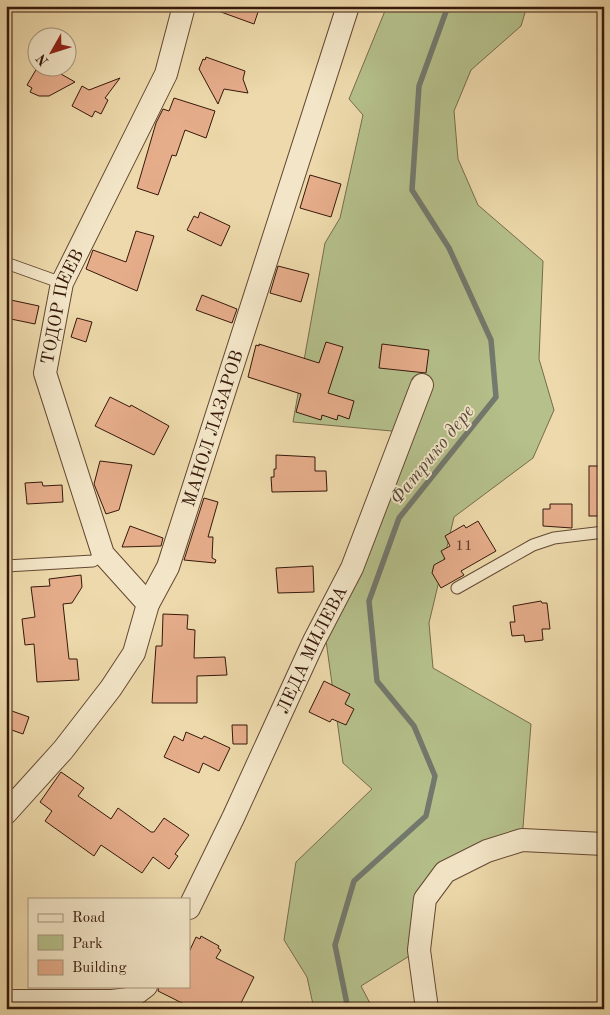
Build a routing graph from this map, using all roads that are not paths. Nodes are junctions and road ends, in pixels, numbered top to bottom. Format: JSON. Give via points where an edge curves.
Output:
{"nodes":[{"id":1,"x":184,"y":6,"type":"edge"},
{"id":2,"x":348,"y":6,"type":"edge"},
{"id":3,"x":6,"y":263,"type":"edge"},
{"id":4,"x":62,"y":283,"type":"junction"},
{"id":5,"x":422,"y":385,"type":"dead end"},
{"id":6,"x":604,"y":532,"type":"edge"},
{"id":7,"x":103,"y":554,"type":"junction"},
{"id":8,"x":6,"y":566,"type":"edge"},
{"id":9,"x":457,"y":588,"type":"dead end"},
{"id":10,"x":148,"y":604,"type":"junction"},
{"id":11,"x":6,"y":813,"type":"edge"},
{"id":12,"x":604,"y":844,"type":"edge"},
{"id":13,"x":190,"y":906,"type":"edge"},
{"id":14,"x":143,"y":988,"type":"edge"},
{"id":15,"x":6,"y":1001,"type":"edge"},
{"id":16,"x":427,"y":1009,"type":"edge"}],
"edges":[{"from":1,"to":4,"type":"street","name":"ТОДОР ПЕЕВ","via":[[166,74]]},
{"from":2,"to":10,"type":"street","name":"МАНОЛ ЛАЗАРОВ","via":[[168,567]]},
{"from":3,"to":4,"type":"lane"},
{"from":4,"to":7,"type":"street","name":"ТОДОР ПЕЕВ","via":[[45,373]]},
{"from":5,"to":13,"type":"street","name":"ЛЕДА МИЛЕВА","via":[[352,568],[314,641]]},
{"from":6,"to":9,"type":"lane","via":[[554,538],[533,545]]},
{"from":7,"to":8,"type":"lane","via":[[93,561]]},
{"from":7,"to":10,"type":"street","name":"ТОДОР ПЕЕВ"},
{"from":10,"to":11,"type":"street","name":"МАНОЛ ЛАЗАРОВ","via":[[134,653],[111,688]]},
{"from":12,"to":16,"type":"street","via":[[522,840],[487,851],[445,872],[425,899],[419,950]]},
{"from":14,"to":15,"type":"street","via":[[129,999],[112,1001]]}]}
